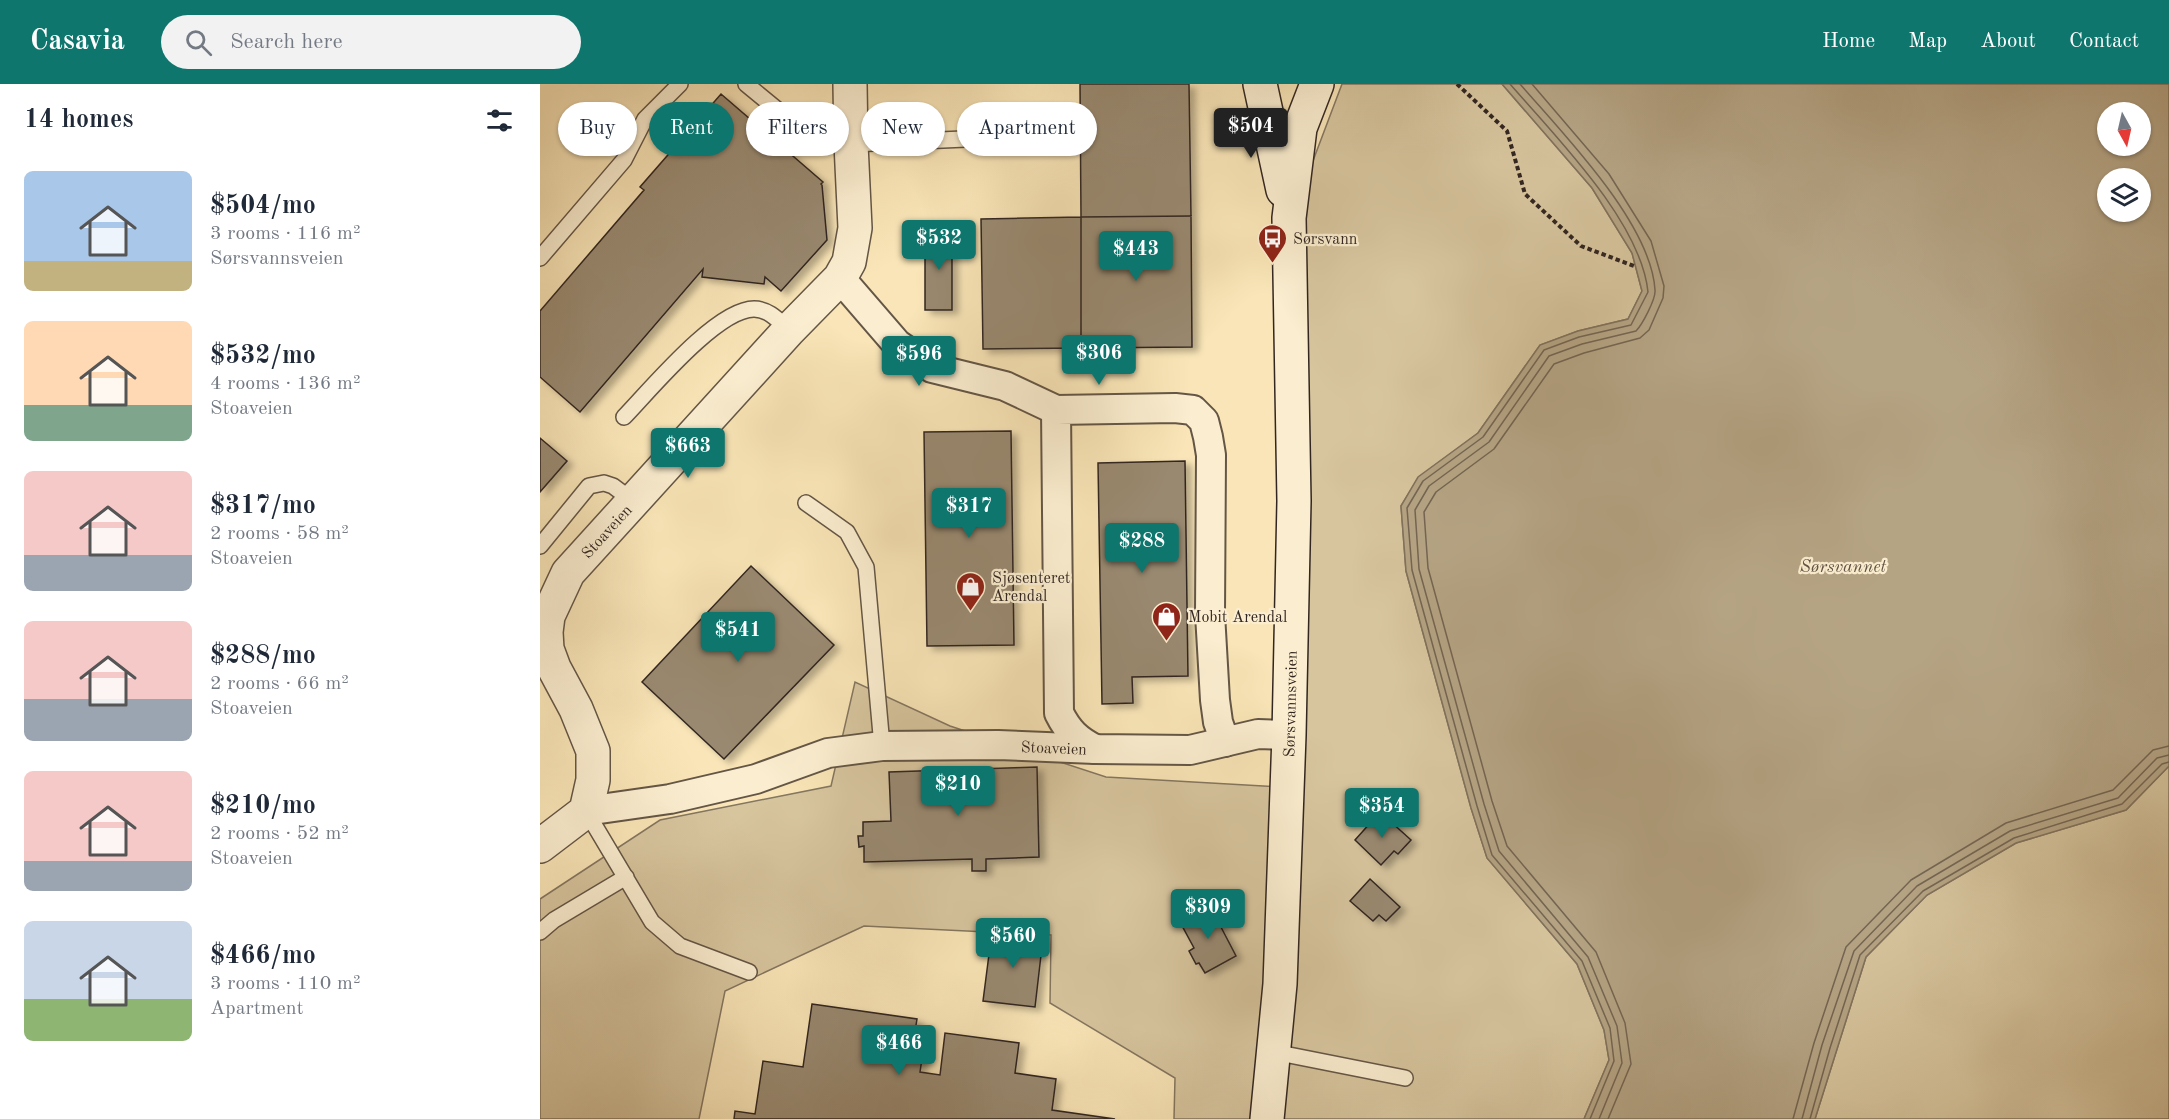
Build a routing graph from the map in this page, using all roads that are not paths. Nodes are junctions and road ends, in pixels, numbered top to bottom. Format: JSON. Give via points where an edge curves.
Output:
{"nodes":[{"id":1,"x":680,"y":84,"type":"edge"},
{"id":2,"x":746,"y":84,"type":"edge"},
{"id":3,"x":850,"y":84,"type":"edge"},
{"id":4,"x":1260,"y":84,"type":"edge"},
{"id":5,"x":1317,"y":84,"type":"edge"},
{"id":6,"x":957,"y":139,"type":"edge"},
{"id":7,"x":851,"y":144,"type":"junction"},
{"id":8,"x":1289,"y":218,"type":"junction"},
{"id":9,"x":540,"y":258,"type":"edge"},
{"id":10,"x":840,"y":278,"type":"junction"},
{"id":11,"x":789,"y":330,"type":"junction"},
{"id":12,"x":1056,"y":410,"type":"junction"},
{"id":13,"x":624,"y":417,"type":"dead end"},
{"id":14,"x":633,"y":501,"type":"junction"},
{"id":15,"x":806,"y":502,"type":"dead end"},
{"id":16,"x":540,"y":546,"type":"edge"},
{"id":17,"x":543,"y":632,"type":"edge"},
{"id":18,"x":1289,"y":735,"type":"junction"},
{"id":19,"x":1225,"y":742,"type":"junction"},
{"id":20,"x":882,"y":746,"type":"junction"},
{"id":21,"x":1095,"y":749,"type":"junction"},
{"id":22,"x":586,"y":811,"type":"junction"},
{"id":23,"x":540,"y":846,"type":"edge"},
{"id":24,"x":626,"y":877,"type":"junction"},
{"id":25,"x":540,"y":932,"type":"edge"},
{"id":26,"x":749,"y":972,"type":"dead end"},
{"id":27,"x":1274,"y":1052,"type":"junction"},
{"id":28,"x":1405,"y":1078,"type":"dead end"},
{"id":29,"x":1267,"y":1119,"type":"edge"}],
"edges":[{"from":1,"to":9,"type":"lane","via":[[645,119],[624,160]]},
{"from":2,"to":7,"type":"lane","via":[[820,141]]},
{"from":3,"to":7,"type":"main road","name":"Stoaveien"},
{"from":4,"to":8,"type":"main road","name":"Sørsvannsveien"},
{"from":5,"to":8,"type":"main road","name":"Sørsvannsveien","via":[[1300,128]]},
{"from":6,"to":7,"type":"lane"},
{"from":7,"to":10,"type":"main road","name":"Stoaveien","via":[[855,228],[849,262]]},
{"from":8,"to":18,"type":"main road","name":"Sørsvannsveien","via":[[1294,501]]},
{"from":10,"to":11,"type":"main road","name":"Stoaveien"},
{"from":10,"to":12,"type":"street","via":[[897,344],[932,368],[1005,386]]},
{"from":11,"to":13,"type":"lane","via":[[769,312],[740,310],[705,334]]},
{"from":11,"to":14,"type":"main road","name":"Stoaveien"},
{"from":12,"to":19,"type":"street","via":[[1175,408],[1193,410],[1204,421],[1211,455],[1210,614],[1215,700]]},
{"from":12,"to":21,"type":"street","name":"Stoaveien","via":[[1059,713],[1066,728]]},
{"from":14,"to":16,"type":"lane","via":[[613,486],[589,486]]},
{"from":14,"to":17,"type":"main road","name":"Stoaveien","via":[[568,573]]},
{"from":15,"to":20,"type":"lane","via":[[847,532],[866,567]]},
{"from":17,"to":22,"type":"main road","name":"Stoaveien","via":[[554,668],[593,751],[594,780]]},
{"from":18,"to":19,"type":"street","name":"Stoaveien","via":[[1258,734]]},
{"from":18,"to":27,"type":"main road","name":"Sørsvannsveien"},
{"from":19,"to":21,"type":"street","name":"Stoaveien","via":[[1190,750]]},
{"from":20,"to":21,"type":"street","name":"Stoaveien"},
{"from":20,"to":22,"type":"street","name":"Stoaveien","via":[[828,753],[756,779],[670,799]]},
{"from":22,"to":23,"type":"main road","name":"Stoaveien"},
{"from":22,"to":24,"type":"lane"},
{"from":24,"to":25,"type":"lane"},
{"from":24,"to":26,"type":"lane","via":[[652,922],[680,946]]},
{"from":27,"to":28,"type":"lane"},
{"from":27,"to":29,"type":"main road","name":"Sørsvannsveien"}]}
